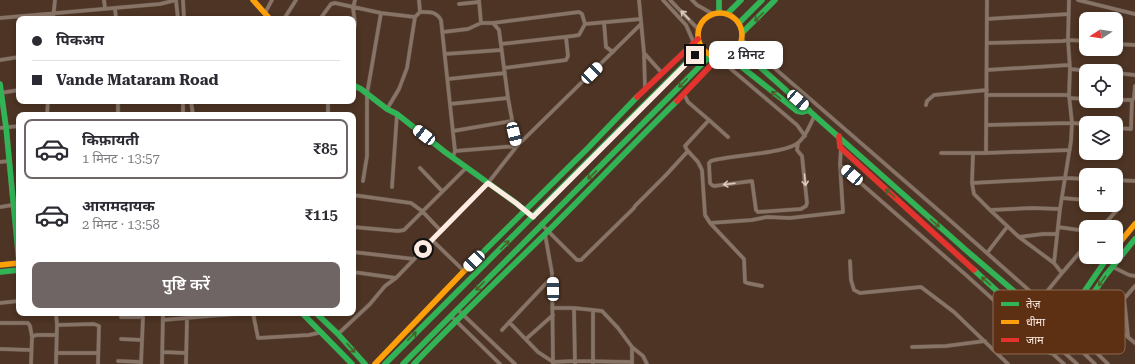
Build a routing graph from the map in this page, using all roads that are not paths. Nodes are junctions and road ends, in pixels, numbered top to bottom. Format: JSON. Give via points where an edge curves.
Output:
{"nodes":[{"id":1,"x":55,"y":0,"type":"edge"},
{"id":2,"x":104,"y":0,"type":"edge"},
{"id":3,"x":176,"y":0,"type":"edge"},
{"id":4,"x":183,"y":0,"type":"edge"},
{"id":5,"x":253,"y":0,"type":"edge"},
{"id":6,"x":272,"y":0,"type":"edge"},
{"id":7,"x":296,"y":0,"type":"edge"},
{"id":8,"x":355,"y":0,"type":"edge"},
{"id":9,"x":419,"y":0,"type":"edge"},
{"id":10,"x":639,"y":0,"type":"edge"},
{"id":11,"x":664,"y":0,"type":"edge"},
{"id":12,"x":670,"y":0,"type":"edge"},
{"id":13,"x":692,"y":0,"type":"edge"},
{"id":14,"x":719,"y":0,"type":"edge"},
{"id":15,"x":741,"y":0,"type":"edge"},
{"id":16,"x":762,"y":0,"type":"edge"},
{"id":17,"x":775,"y":0,"type":"edge"},
{"id":18,"x":987,"y":0,"type":"edge"},
{"id":19,"x":1069,"y":0,"type":"edge"},
{"id":20,"x":1078,"y":0,"type":"edge"},
{"id":21,"x":479,"y":1,"type":"edge"},
{"id":22,"x":459,"y":4,"type":"dead end"},
{"id":23,"x":105,"y":8,"type":"junction"},
{"id":24,"x":115,"y":8,"type":"junction"},
{"id":25,"x":354,"y":8,"type":"junction"},
{"id":26,"x":420,"y":12,"type":"junction"},
{"id":27,"x":54,"y":13,"type":"junction"},
{"id":28,"x":265,"y":13,"type":"junction"},
{"id":29,"x":381,"y":13,"type":"junction"},
{"id":30,"x":716,"y":13,"type":"junction"},
{"id":31,"x":727,"y":14,"type":"junction"},
{"id":32,"x":1068,"y":14,"type":"junction"},
{"id":33,"x":1135,"y":14,"type":"edge"},
{"id":34,"x":22,"y":16,"type":"edge"},
{"id":35,"x":54,"y":16,"type":"edge"},
{"id":36,"x":116,"y":16,"type":"edge"},
{"id":37,"x":178,"y":16,"type":"edge"},
{"id":38,"x":184,"y":16,"type":"edge"},
{"id":39,"x":268,"y":16,"type":"edge"},
{"id":40,"x":286,"y":16,"type":"edge"},
{"id":41,"x":322,"y":16,"type":"edge"},
{"id":42,"x":355,"y":16,"type":"edge"},
{"id":43,"x":16,"y":17,"type":"edge"},
{"id":44,"x":415,"y":17,"type":"junction"},
{"id":45,"x":0,"y":18,"type":"edge"},
{"id":46,"x":641,"y":18,"type":"junction"},
{"id":47,"x":987,"y":19,"type":"junction"},
{"id":48,"x":604,"y":22,"type":"junction"},
{"id":49,"x":481,"y":23,"type":"junction"},
{"id":50,"x":493,"y":23,"type":"junction"},
{"id":51,"x":739,"y":23,"type":"junction"},
{"id":52,"x":585,"y":24,"type":"junction"},
{"id":53,"x":641,"y":24,"type":"junction"},
{"id":54,"x":698,"y":29,"type":"junction"},
{"id":55,"x":443,"y":32,"type":"junction"},
{"id":56,"x":742,"y":33,"type":"junction"},
{"id":57,"x":566,"y":37,"type":"junction"},
{"id":58,"x":741,"y":40,"type":"junction"},
{"id":59,"x":1068,"y":40,"type":"junction"},
{"id":60,"x":696,"y":41,"type":"junction"},
{"id":61,"x":1079,"y":41,"type":"edge"},
{"id":62,"x":987,"y":43,"type":"junction"},
{"id":63,"x":501,"y":44,"type":"junction"},
{"id":64,"x":1123,"y":44,"type":"edge"},
{"id":65,"x":1135,"y":45,"type":"edge"},
{"id":66,"x":739,"y":46,"type":"junction"},
{"id":67,"x":702,"y":48,"type":"junction"},
{"id":68,"x":501,"y":50,"type":"junction"},
{"id":69,"x":613,"y":52,"type":"junction"},
{"id":70,"x":644,"y":53,"type":"junction"},
{"id":71,"x":445,"y":54,"type":"junction"},
{"id":72,"x":711,"y":56,"type":"junction"},
{"id":73,"x":728,"y":56,"type":"junction"},
{"id":74,"x":16,"y":57,"type":"edge"},
{"id":75,"x":718,"y":58,"type":"junction"},
{"id":76,"x":0,"y":60,"type":"edge"},
{"id":77,"x":1069,"y":67,"type":"junction"},
{"id":78,"x":504,"y":68,"type":"junction"},
{"id":79,"x":1079,"y":69,"type":"edge"},
{"id":80,"x":987,"y":70,"type":"junction"},
{"id":81,"x":505,"y":73,"type":"junction"},
{"id":82,"x":662,"y":73,"type":"junction"},
{"id":83,"x":1123,"y":74,"type":"edge"},
{"id":84,"x":1135,"y":75,"type":"edge"},
{"id":85,"x":448,"y":79,"type":"junction"},
{"id":86,"x":0,"y":84,"type":"edge"},
{"id":87,"x":1135,"y":86,"type":"edge"},
{"id":88,"x":356,"y":87,"type":"edge"},
{"id":89,"x":646,"y":89,"type":"junction"},
{"id":90,"x":16,"y":90,"type":"edge"},
{"id":91,"x":986,"y":90,"type":"junction"},
{"id":92,"x":1,"y":93,"type":"edge"},
{"id":93,"x":367,"y":94,"type":"junction"},
{"id":94,"x":684,"y":94,"type":"junction"},
{"id":95,"x":986,"y":95,"type":"junction"},
{"id":96,"x":1069,"y":96,"type":"junction"},
{"id":97,"x":508,"y":98,"type":"junction"},
{"id":98,"x":1079,"y":98,"type":"edge"},
{"id":99,"x":1134,"y":99,"type":"edge"},
{"id":100,"x":1123,"y":100,"type":"edge"},
{"id":101,"x":450,"y":104,"type":"junction"},
{"id":102,"x":926,"y":105,"type":"dead end"},
{"id":103,"x":387,"y":109,"type":"junction"},
{"id":104,"x":809,"y":110,"type":"junction"},
{"id":105,"x":398,"y":114,"type":"junction"},
{"id":106,"x":815,"y":115,"type":"junction"},
{"id":107,"x":709,"y":120,"type":"junction"},
{"id":108,"x":512,"y":121,"type":"junction"},
{"id":109,"x":1072,"y":123,"type":"junction"},
{"id":110,"x":1079,"y":124,"type":"edge"},
{"id":111,"x":986,"y":125,"type":"junction"},
{"id":112,"x":16,"y":126,"type":"edge"},
{"id":113,"x":3,"y":127,"type":"edge"},
{"id":114,"x":1123,"y":128,"type":"edge"},
{"id":115,"x":453,"y":131,"type":"junction"},
{"id":116,"x":804,"y":136,"type":"junction"},
{"id":117,"x":728,"y":137,"type":"dead end"},
{"id":118,"x":841,"y":138,"type":"junction"},
{"id":119,"x":798,"y":144,"type":"junction"},
{"id":120,"x":517,"y":146,"type":"junction"},
{"id":121,"x":840,"y":147,"type":"junction"},
{"id":122,"x":1070,"y":150,"type":"junction"},
{"id":123,"x":455,"y":151,"type":"junction"},
{"id":124,"x":688,"y":151,"type":"junction"},
{"id":125,"x":941,"y":153,"type":"dead end"},
{"id":126,"x":986,"y":153,"type":"junction"},
{"id":127,"x":973,"y":154,"type":"junction"},
{"id":128,"x":453,"y":157,"type":"junction"},
{"id":129,"x":9,"y":161,"type":"junction"},
{"id":130,"x":0,"y":162,"type":"edge"},
{"id":131,"x":840,"y":165,"type":"junction"},
{"id":132,"x":420,"y":168,"type":"dead end"},
{"id":133,"x":466,"y":168,"type":"junction"},
{"id":134,"x":1066,"y":178,"type":"junction"},
{"id":135,"x":1079,"y":179,"type":"edge"},
{"id":136,"x":1123,"y":180,"type":"edge"},
{"id":137,"x":1135,"y":181,"type":"edge"},
{"id":138,"x":363,"y":182,"type":"dead end"},
{"id":139,"x":488,"y":183,"type":"junction"},
{"id":140,"x":972,"y":183,"type":"junction"},
{"id":141,"x":392,"y":187,"type":"dead end"},
{"id":142,"x":442,"y":191,"type":"junction"},
{"id":143,"x":356,"y":196,"type":"edge"},
{"id":144,"x":1062,"y":198,"type":"junction"},
{"id":145,"x":1079,"y":199,"type":"edge"},
{"id":146,"x":13,"y":205,"type":"junction"},
{"id":147,"x":0,"y":207,"type":"edge"},
{"id":148,"x":1060,"y":208,"type":"junction"},
{"id":149,"x":526,"y":210,"type":"junction"},
{"id":150,"x":990,"y":210,"type":"junction"},
{"id":151,"x":422,"y":211,"type":"junction"},
{"id":152,"x":1115,"y":212,"type":"edge"},
{"id":153,"x":533,"y":217,"type":"junction"},
{"id":154,"x":1108,"y":220,"type":"edge"},
{"id":155,"x":710,"y":223,"type":"junction"},
{"id":156,"x":541,"y":224,"type":"junction"},
{"id":157,"x":1135,"y":224,"type":"edge"},
{"id":158,"x":16,"y":226,"type":"edge"},
{"id":159,"x":356,"y":227,"type":"edge"},
{"id":160,"x":1007,"y":227,"type":"junction"},
{"id":161,"x":1058,"y":227,"type":"junction"},
{"id":162,"x":1079,"y":230,"type":"edge"},
{"id":163,"x":441,"y":231,"type":"junction"},
{"id":164,"x":546,"y":232,"type":"junction"},
{"id":165,"x":1056,"y":234,"type":"junction"},
{"id":166,"x":1019,"y":237,"type":"junction"},
{"id":167,"x":1123,"y":239,"type":"edge"},
{"id":168,"x":1135,"y":239,"type":"edge"},
{"id":169,"x":432,"y":240,"type":"junction"},
{"id":170,"x":356,"y":252,"type":"edge"},
{"id":171,"x":987,"y":253,"type":"junction"},
{"id":172,"x":1079,"y":254,"type":"edge"},
{"id":173,"x":414,"y":259,"type":"junction"},
{"id":174,"x":850,"y":261,"type":"dead end"},
{"id":175,"x":16,"y":263,"type":"edge"},
{"id":176,"x":1054,"y":263,"type":"junction"},
{"id":177,"x":1103,"y":264,"type":"edge"},
{"id":178,"x":0,"y":265,"type":"edge"},
{"id":179,"x":1113,"y":267,"type":"junction"},
{"id":180,"x":16,"y":270,"type":"edge"},
{"id":181,"x":464,"y":271,"type":"junction"},
{"id":182,"x":0,"y":272,"type":"edge"},
{"id":183,"x":356,"y":272,"type":"edge"},
{"id":184,"x":1062,"y":273,"type":"junction"},
{"id":185,"x":1135,"y":276,"type":"edge"},
{"id":186,"x":552,"y":277,"type":"junction"},
{"id":187,"x":396,"y":278,"type":"junction"},
{"id":188,"x":762,"y":286,"type":"dead end"},
{"id":189,"x":1135,"y":286,"type":"edge"},
{"id":190,"x":996,"y":290,"type":"edge"},
{"id":191,"x":1012,"y":290,"type":"edge"},
{"id":192,"x":1029,"y":290,"type":"edge"},
{"id":193,"x":1048,"y":290,"type":"edge"},
{"id":194,"x":1085,"y":290,"type":"edge"},
{"id":195,"x":1097,"y":290,"type":"edge"},
{"id":196,"x":1125,"y":297,"type":"edge"},
{"id":197,"x":993,"y":300,"type":"edge"},
{"id":198,"x":16,"y":301,"type":"edge"},
{"id":199,"x":0,"y":303,"type":"edge"},
{"id":200,"x":552,"y":308,"type":"junction"},
{"id":201,"x":574,"y":308,"type":"junction"},
{"id":202,"x":1125,"y":308,"type":"edge"},
{"id":203,"x":457,"y":309,"type":"junction"},
{"id":204,"x":593,"y":310,"type":"junction"},
{"id":205,"x":462,"y":314,"type":"junction"},
{"id":206,"x":553,"y":315,"type":"junction"},
{"id":207,"x":56,"y":316,"type":"edge"},
{"id":208,"x":132,"y":316,"type":"edge"},
{"id":209,"x":143,"y":316,"type":"edge"},
{"id":210,"x":163,"y":316,"type":"edge"},
{"id":211,"x":204,"y":316,"type":"edge"},
{"id":212,"x":254,"y":316,"type":"edge"},
{"id":213,"x":305,"y":316,"type":"edge"},
{"id":214,"x":319,"y":316,"type":"edge"},
{"id":215,"x":451,"y":316,"type":"junction"},
{"id":216,"x":121,"y":317,"type":"dead end"},
{"id":217,"x":187,"y":319,"type":"junction"},
{"id":218,"x":163,"y":320,"type":"junction"},
{"id":219,"x":455,"y":321,"type":"junction"},
{"id":220,"x":509,"y":322,"type":"junction"},
{"id":221,"x":0,"y":323,"type":"edge"},
{"id":222,"x":57,"y":325,"type":"junction"},
{"id":223,"x":502,"y":330,"type":"dead end"},
{"id":224,"x":322,"y":332,"type":"junction"},
{"id":225,"x":338,"y":334,"type":"junction"},
{"id":226,"x":1125,"y":334,"type":"edge"},
{"id":227,"x":56,"y":335,"type":"junction"},
{"id":228,"x":1128,"y":336,"type":"junction"},
{"id":229,"x":32,"y":337,"type":"junction"},
{"id":230,"x":121,"y":339,"type":"dead end"},
{"id":231,"x":526,"y":339,"type":"junction"},
{"id":232,"x":142,"y":340,"type":"junction"},
{"id":233,"x":985,"y":341,"type":"junction"},
{"id":234,"x":1135,"y":343,"type":"edge"},
{"id":235,"x":632,"y":347,"type":"junction"},
{"id":236,"x":912,"y":347,"type":"dead end"},
{"id":237,"x":0,"y":349,"type":"edge"},
{"id":238,"x":993,"y":349,"type":"edge"},
{"id":239,"x":31,"y":350,"type":"junction"},
{"id":240,"x":162,"y":352,"type":"junction"},
{"id":241,"x":56,"y":353,"type":"junction"},
{"id":242,"x":98,"y":353,"type":"junction"},
{"id":243,"x":186,"y":353,"type":"junction"},
{"id":244,"x":998,"y":354,"type":"edge"},
{"id":245,"x":1052,"y":354,"type":"edge"},
{"id":246,"x":1066,"y":354,"type":"edge"},
{"id":247,"x":1085,"y":354,"type":"edge"},
{"id":248,"x":1098,"y":354,"type":"edge"},
{"id":249,"x":118,"y":361,"type":"dead end"},
{"id":250,"x":141,"y":363,"type":"edge"},
{"id":251,"x":553,"y":363,"type":"edge"},
{"id":252,"x":575,"y":363,"type":"edge"},
{"id":253,"x":593,"y":363,"type":"edge"},
{"id":254,"x":632,"y":363,"type":"edge"},
{"id":255,"x":31,"y":364,"type":"edge"},
{"id":256,"x":56,"y":364,"type":"edge"},
{"id":257,"x":98,"y":364,"type":"edge"},
{"id":258,"x":162,"y":364,"type":"edge"},
{"id":259,"x":186,"y":364,"type":"edge"},
{"id":260,"x":352,"y":364,"type":"edge"},
{"id":261,"x":365,"y":364,"type":"edge"},
{"id":262,"x":375,"y":364,"type":"edge"},
{"id":263,"x":385,"y":364,"type":"edge"},
{"id":264,"x":403,"y":364,"type":"edge"},
{"id":265,"x":414,"y":364,"type":"edge"},
{"id":266,"x":500,"y":364,"type":"edge"},
{"id":267,"x":515,"y":364,"type":"edge"},
{"id":268,"x":647,"y":364,"type":"edge"},
{"id":269,"x":1008,"y":364,"type":"edge"},
{"id":270,"x":1064,"y":364,"type":"edge"},
{"id":271,"x":1077,"y":364,"type":"edge"},
{"id":272,"x":1095,"y":364,"type":"edge"},
{"id":273,"x":1108,"y":364,"type":"edge"}],
"edges":[{"from":1,"to":27,"type":"street"},
{"from":2,"to":23,"type":"street"},
{"from":3,"to":24,"type":"street"},
{"from":3,"to":37,"type":"street"},
{"from":4,"to":38,"type":"street"},
{"from":5,"to":28,"type":"street"},
{"from":6,"to":28,"type":"street"},
{"from":7,"to":40,"type":"street"},
{"from":8,"to":25,"type":"street"},
{"from":9,"to":26,"type":"street"},
{"from":10,"to":46,"type":"street"},
{"from":11,"to":60,"type":"street"},
{"from":54,"to":12,"type":"street","one_way":true},
{"from":13,"to":30,"type":"street","via":[[697,5]]},
{"from":14,"to":30,"type":"street"},
{"from":15,"to":31,"type":"street"},
{"from":16,"to":51,"type":"street"},
{"from":17,"to":56,"type":"street","one_way":true},
{"from":18,"to":47,"type":"street"},
{"from":19,"to":32,"type":"street"},
{"from":20,"to":33,"type":"street"},
{"from":21,"to":22,"type":"street"},
{"from":21,"to":49,"type":"street"},
{"from":23,"to":24,"type":"street"},
{"from":23,"to":27,"type":"street"},
{"from":24,"to":36,"type":"street"},
{"from":25,"to":29,"type":"street"},
{"from":25,"to":41,"type":"street","via":[[331,4]]},
{"from":25,"to":42,"type":"street"},
{"from":26,"to":44,"type":"street"},
{"from":26,"to":55,"type":"street","via":[[437,14]]},
{"from":27,"to":34,"type":"street"},
{"from":27,"to":35,"type":"street"},
{"from":28,"to":39,"type":"street"},
{"from":29,"to":44,"type":"street"},
{"from":29,"to":93,"type":"street"},
{"from":30,"to":31,"type":"street"},
{"from":30,"to":54,"type":"street","via":[[702,21]]},
{"from":31,"to":51,"type":"street"},
{"from":32,"to":47,"type":"street"},
{"from":32,"to":59,"type":"street"},
{"from":43,"to":45,"type":"street"},
{"from":44,"to":103,"type":"street","via":[[407,68],[399,89]]},
{"from":46,"to":48,"type":"street"},
{"from":46,"to":53,"type":"street"},
{"from":47,"to":62,"type":"street"},
{"from":48,"to":52,"type":"street"},
{"from":48,"to":69,"type":"street","via":[[606,47]]},
{"from":49,"to":50,"type":"street"},
{"from":49,"to":55,"type":"street"},
{"from":50,"to":52,"type":"street","via":[[579,12]]},
{"from":50,"to":63,"type":"street","via":[[499,30]]},
{"from":51,"to":56,"type":"street"},
{"from":52,"to":57,"type":"street","via":[[579,35]]},
{"from":53,"to":69,"type":"street"},
{"from":53,"to":70,"type":"street"},
{"from":54,"to":60,"type":"street"},
{"from":55,"to":71,"type":"street"},
{"from":56,"to":58,"type":"street"},
{"from":57,"to":63,"type":"street"},
{"from":57,"to":78,"type":"street","via":[[566,60]]},
{"from":58,"to":66,"type":"street"},
{"from":58,"to":171,"type":"street"},
{"from":59,"to":61,"type":"street"},
{"from":59,"to":62,"type":"street"},
{"from":59,"to":77,"type":"street"},
{"from":60,"to":67,"type":"street"},
{"from":60,"to":82,"type":"street"},
{"from":62,"to":80,"type":"street"},
{"from":63,"to":68,"type":"street"},
{"from":64,"to":65,"type":"street"},
{"from":66,"to":73,"type":"street"},
{"from":66,"to":104,"type":"street"},
{"from":67,"to":72,"type":"street"},
{"from":67,"to":153,"type":"street"},
{"from":68,"to":71,"type":"street"},
{"from":68,"to":78,"type":"street"},
{"from":69,"to":120,"type":"street"},
{"from":70,"to":82,"type":"street"},
{"from":70,"to":89,"type":"street"},
{"from":71,"to":85,"type":"street"},
{"from":72,"to":75,"type":"street"},
{"from":72,"to":156,"type":"street","one_way":true},
{"from":73,"to":75,"type":"street"},
{"from":104,"to":73,"type":"street","one_way":true,"via":[[797,111]]},
{"from":74,"to":76,"type":"street"},
{"from":75,"to":94,"type":"street"},
{"from":75,"to":116,"type":"street","via":[[797,125]]},
{"from":77,"to":79,"type":"street"},
{"from":77,"to":80,"type":"street"},
{"from":77,"to":96,"type":"street"},
{"from":78,"to":81,"type":"street"},
{"from":80,"to":91,"type":"street"},
{"from":81,"to":85,"type":"street"},
{"from":81,"to":97,"type":"street"},
{"from":82,"to":89,"type":"street"},
{"from":83,"to":84,"type":"street"},
{"from":85,"to":101,"type":"street"},
{"from":86,"to":92,"type":"street"},
{"from":87,"to":99,"type":"street"},
{"from":88,"to":93,"type":"street"},
{"from":89,"to":149,"type":"street"},
{"from":90,"to":92,"type":"street"},
{"from":91,"to":95,"type":"street"},
{"from":91,"to":102,"type":"street","via":[[934,95]]},
{"from":92,"to":113,"type":"street"},
{"from":93,"to":103,"type":"street"},
{"from":93,"to":138,"type":"street","via":[[367,156]]},
{"from":94,"to":107,"type":"street","via":[[688,102]]},
{"from":94,"to":164,"type":"street"},
{"from":95,"to":96,"type":"street"},
{"from":95,"to":111,"type":"street"},
{"from":96,"to":98,"type":"street"},
{"from":96,"to":109,"type":"street"},
{"from":97,"to":101,"type":"street"},
{"from":97,"to":108,"type":"street"},
{"from":99,"to":100,"type":"street"},
{"from":99,"to":114,"type":"street","via":[[1131,129]]},
{"from":101,"to":115,"type":"street"},
{"from":103,"to":105,"type":"street"},
{"from":104,"to":106,"type":"street"},
{"from":105,"to":128,"type":"street"},
{"from":105,"to":141,"type":"street"},
{"from":106,"to":116,"type":"street"},
{"from":106,"to":118,"type":"street"},
{"from":107,"to":117,"type":"street"},
{"from":107,"to":124,"type":"street","via":[[686,146]]},
{"from":108,"to":115,"type":"street"},
{"from":108,"to":120,"type":"street"},
{"from":109,"to":110,"type":"street"},
{"from":109,"to":111,"type":"street"},
{"from":109,"to":122,"type":"street"},
{"from":111,"to":126,"type":"street"},
{"from":112,"to":113,"type":"street"},
{"from":113,"to":129,"type":"street"},
{"from":115,"to":123,"type":"street"},
{"from":116,"to":119,"type":"street"},
{"from":118,"to":121,"type":"street"},
{"from":118,"to":191,"type":"street","one_way":true},
{"from":119,"to":119,"type":"street","one_way":true,"via":[[797,150],[802,156],[807,203],[800,209],[758,212],[752,181],[714,186],[710,183],[711,160],[782,149]]},
{"from":120,"to":123,"type":"street"},
{"from":120,"to":139,"type":"street"},
{"from":121,"to":131,"type":"street"},
{"from":190,"to":121,"type":"street","one_way":true},
{"from":122,"to":126,"type":"street"},
{"from":122,"to":134,"type":"street"},
{"from":123,"to":128,"type":"street"},
{"from":124,"to":155,"type":"street","via":[[702,170],[705,215]]},
{"from":124,"to":164,"type":"street","via":[[582,260],[577,260]]},
{"from":125,"to":127,"type":"street"},
{"from":126,"to":127,"type":"street"},
{"from":127,"to":140,"type":"street"},
{"from":128,"to":133,"type":"street"},
{"from":129,"to":130,"type":"street"},
{"from":129,"to":146,"type":"street"},
{"from":131,"to":155,"type":"street","via":[[843,212]]},
{"from":131,"to":197,"type":"street"},
{"from":132,"to":142,"type":"street"},
{"from":133,"to":139,"type":"street"},
{"from":133,"to":142,"type":"street"},
{"from":134,"to":135,"type":"street"},
{"from":134,"to":140,"type":"street"},
{"from":134,"to":144,"type":"street"},
{"from":136,"to":137,"type":"street"},
{"from":139,"to":149,"type":"street"},
{"from":139,"to":163,"type":"street"},
{"from":140,"to":150,"type":"street","via":[[974,194]]},
{"from":142,"to":151,"type":"street"},
{"from":143,"to":151,"type":"street","via":[[412,203]]},
{"from":144,"to":145,"type":"street"},
{"from":144,"to":148,"type":"street"},
{"from":146,"to":147,"type":"street"},
{"from":146,"to":158,"type":"street"},
{"from":148,"to":150,"type":"street"},
{"from":148,"to":161,"type":"street"},
{"from":149,"to":153,"type":"street"},
{"from":149,"to":181,"type":"street"},
{"from":150,"to":160,"type":"street"},
{"from":151,"to":159,"type":"street","via":[[404,230]]},
{"from":151,"to":163,"type":"street"},
{"from":152,"to":154,"type":"street"},
{"from":263,"to":153,"type":"street","one_way":true},
{"from":155,"to":188,"type":"street","via":[[744,259],[745,282]]},
{"from":156,"to":164,"type":"street"},
{"from":156,"to":203,"type":"street","one_way":true},
{"from":157,"to":167,"type":"street"},
{"from":160,"to":166,"type":"street"},
{"from":160,"to":171,"type":"street"},
{"from":161,"to":162,"type":"street"},
{"from":161,"to":165,"type":"street"},
{"from":163,"to":169,"type":"street"},
{"from":164,"to":186,"type":"street"},
{"from":164,"to":205,"type":"street"},
{"from":165,"to":166,"type":"street"},
{"from":165,"to":176,"type":"street"},
{"from":166,"to":176,"type":"street"},
{"from":168,"to":179,"type":"street"},
{"from":169,"to":173,"type":"street"},
{"from":169,"to":181,"type":"street"},
{"from":170,"to":173,"type":"street"},
{"from":171,"to":192,"type":"street"},
{"from":172,"to":184,"type":"street"},
{"from":173,"to":187,"type":"street"},
{"from":174,"to":233,"type":"street","via":[[854,290],[860,293],[921,288],[954,312]]},
{"from":175,"to":178,"type":"street"},
{"from":176,"to":184,"type":"street"},
{"from":177,"to":194,"type":"street"},
{"from":179,"to":185,"type":"street"},
{"from":179,"to":195,"type":"street","one_way":true},
{"from":180,"to":182,"type":"street"},
{"from":181,"to":262,"type":"street"},
{"from":183,"to":187,"type":"street"},
{"from":184,"to":193,"type":"street"},
{"from":186,"to":200,"type":"street"},
{"from":186,"to":220,"type":"street"},
{"from":187,"to":225,"type":"street"},
{"from":189,"to":196,"type":"street"},
{"from":198,"to":199,"type":"street"},
{"from":200,"to":201,"type":"street"},
{"from":200,"to":206,"type":"street"},
{"from":201,"to":204,"type":"street"},
{"from":201,"to":252,"type":"street"},
{"from":202,"to":228,"type":"street"},
{"from":203,"to":205,"type":"street"},
{"from":203,"to":215,"type":"street"},
{"from":204,"to":235,"type":"street","via":[[602,311]]},
{"from":204,"to":253,"type":"street"},
{"from":205,"to":219,"type":"street"},
{"from":205,"to":267,"type":"street"},
{"from":206,"to":231,"type":"street"},
{"from":206,"to":251,"type":"street"},
{"from":207,"to":222,"type":"street"},
{"from":208,"to":216,"type":"street"},
{"from":209,"to":232,"type":"street"},
{"from":210,"to":218,"type":"street"},
{"from":211,"to":217,"type":"street"},
{"from":212,"to":224,"type":"street","via":[[258,338]]},
{"from":213,"to":224,"type":"street"},
{"from":214,"to":225,"type":"street"},
{"from":215,"to":219,"type":"street"},
{"from":215,"to":264,"type":"street"},
{"from":217,"to":218,"type":"street"},
{"from":217,"to":243,"type":"street"},
{"from":218,"to":240,"type":"street"},
{"from":219,"to":265,"type":"street"},
{"from":219,"to":266,"type":"street"},
{"from":220,"to":223,"type":"street"},
{"from":220,"to":231,"type":"street"},
{"from":221,"to":229,"type":"street","via":[[28,323]]},
{"from":222,"to":227,"type":"street"},
{"from":222,"to":242,"type":"street","via":[[99,326]]},
{"from":224,"to":260,"type":"street"},
{"from":225,"to":261,"type":"street","one_way":true},
{"from":226,"to":228,"type":"street"},
{"from":227,"to":229,"type":"street"},
{"from":227,"to":241,"type":"street"},
{"from":228,"to":234,"type":"street"},
{"from":229,"to":239,"type":"street"},
{"from":230,"to":232,"type":"street"},
{"from":231,"to":251,"type":"street"},
{"from":232,"to":250,"type":"street"},
{"from":233,"to":236,"type":"street"},
{"from":233,"to":238,"type":"street"},
{"from":235,"to":254,"type":"street"},
{"from":235,"to":268,"type":"street","via":[[643,356]]},
{"from":237,"to":239,"type":"street"},
{"from":239,"to":255,"type":"street"},
{"from":240,"to":243,"type":"street"},
{"from":240,"to":258,"type":"street"},
{"from":241,"to":242,"type":"street"},
{"from":241,"to":256,"type":"street"},
{"from":242,"to":257,"type":"street"},
{"from":243,"to":259,"type":"street"},
{"from":244,"to":269,"type":"street"},
{"from":245,"to":270,"type":"street"},
{"from":246,"to":271,"type":"street"},
{"from":247,"to":272,"type":"street"},
{"from":248,"to":273,"type":"street"},
{"from":249,"to":250,"type":"street"},
{"from":251,"to":252,"type":"street"},
{"from":252,"to":253,"type":"street"},
{"from":253,"to":254,"type":"street"}]}
